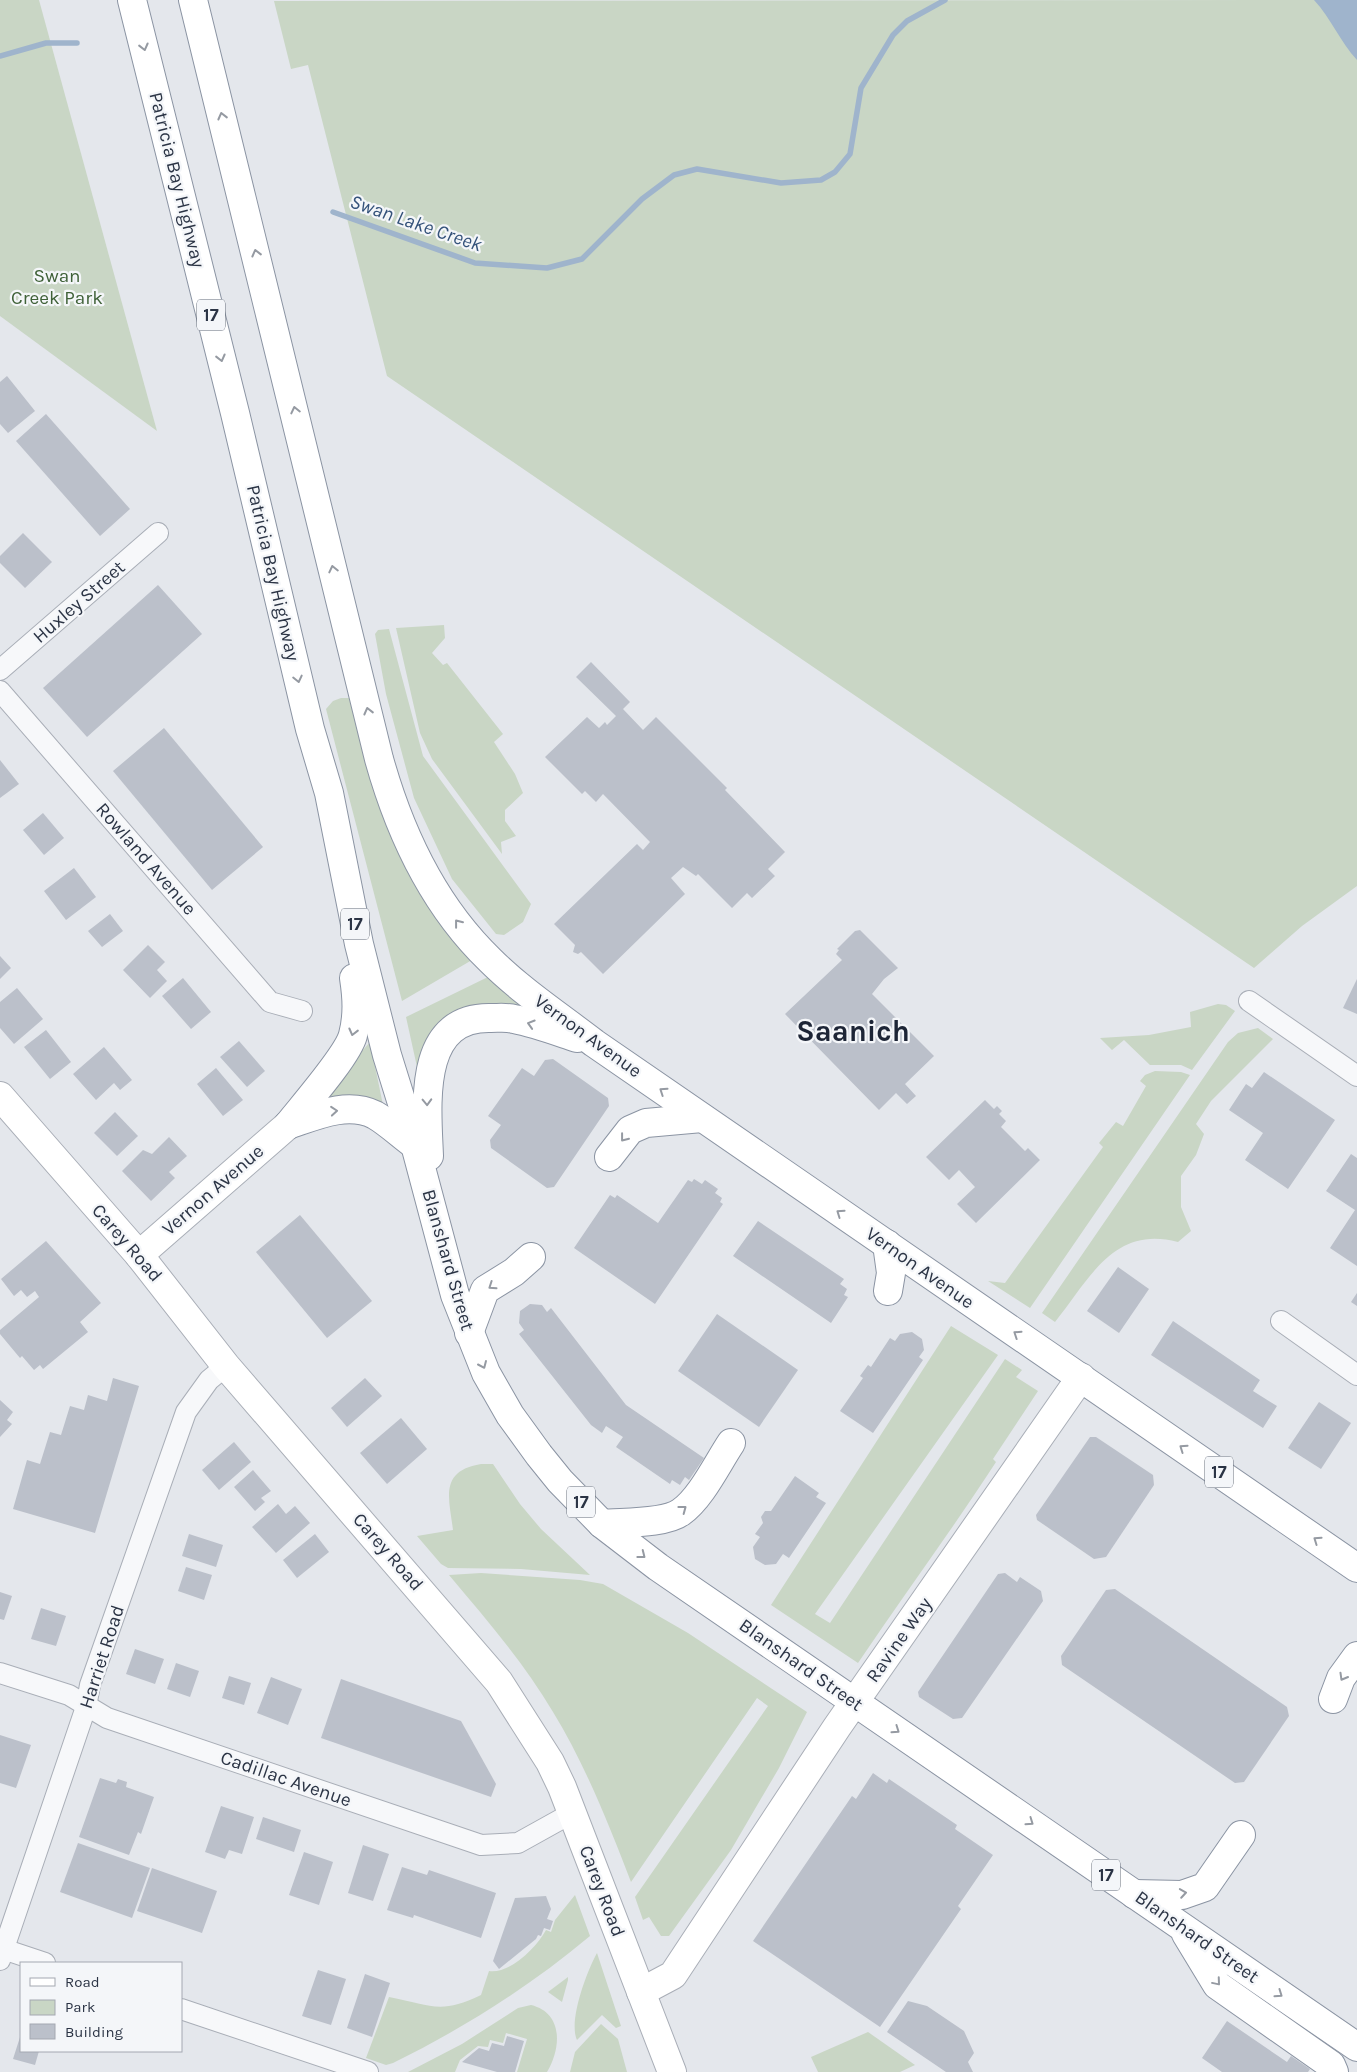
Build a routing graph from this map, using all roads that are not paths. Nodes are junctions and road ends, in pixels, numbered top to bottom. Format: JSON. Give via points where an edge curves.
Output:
{"nodes":[{"id":1,"x":132,"y":0,"type":"edge"},
{"id":2,"x":193,"y":0,"type":"edge"},
{"id":3,"x":158,"y":533,"type":"dead end"},
{"id":4,"x":0,"y":670,"type":"edge"},
{"id":5,"x":0,"y":691,"type":"edge"},
{"id":6,"x":329,"y":793,"type":"junction"},
{"id":7,"x":1250,"y":1001,"type":"dead end"},
{"id":8,"x":302,"y":1011,"type":"dead end"},
{"id":9,"x":594,"y":1043,"type":"junction"},
{"id":10,"x":1357,"y":1076,"type":"edge"},
{"id":11,"x":0,"y":1096,"type":"edge"},
{"id":12,"x":702,"y":1118,"type":"junction"},
{"id":13,"x":288,"y":1125,"type":"junction"},
{"id":14,"x":415,"y":1146,"type":"junction"},
{"id":15,"x":608,"y":1157,"type":"dead end"},
{"id":16,"x":431,"y":1203,"type":"junction"},
{"id":17,"x":887,"y":1244,"type":"junction"},
{"id":18,"x":139,"y":1255,"type":"junction"},
{"id":19,"x":531,"y":1257,"type":"dead end"},
{"id":20,"x":888,"y":1291,"type":"dead end"},
{"id":21,"x":1281,"y":1321,"type":"dead end"},
{"id":22,"x":469,"y":1334,"type":"junction"},
{"id":23,"x":226,"y":1366,"type":"junction"},
{"id":24,"x":1357,"y":1375,"type":"edge"},
{"id":25,"x":1081,"y":1377,"type":"junction"},
{"id":26,"x":731,"y":1443,"type":"dead end"},
{"id":27,"x":602,"y":1524,"type":"junction"},
{"id":28,"x":1357,"y":1568,"type":"edge"},
{"id":29,"x":1357,"y":1656,"type":"edge"},
{"id":30,"x":0,"y":1673,"type":"edge"},
{"id":31,"x":1333,"y":1699,"type":"dead end"},
{"id":32,"x":855,"y":1703,"type":"junction"},
{"id":33,"x":86,"y":1706,"type":"junction"},
{"id":34,"x":572,"y":1812,"type":"junction"},
{"id":35,"x":1241,"y":1835,"type":"dead end"},
{"id":36,"x":1134,"y":1894,"type":"junction"},
{"id":37,"x":1181,"y":1927,"type":"junction"},
{"id":38,"x":1,"y":1953,"type":"edge"},
{"id":39,"x":40,"y":1962,"type":"edge"},
{"id":40,"x":637,"y":1982,"type":"junction"},
{"id":41,"x":182,"y":2009,"type":"edge"},
{"id":42,"x":1357,"y":2047,"type":"edge"},
{"id":43,"x":368,"y":2072,"type":"edge"},
{"id":44,"x":672,"y":2072,"type":"edge"},
{"id":45,"x":1334,"y":2072,"type":"edge"}],
"edges":[{"from":1,"to":6,"type":"main road","name":"Patricia Bay Highway","number":"17","one_way":true,"via":[[310,729]]},
{"from":9,"to":2,"type":"main road","name":"Vernon Avenue","number":"17","one_way":true,"via":[[490,960],[441,900],[417,862],[399,822],[379,759]]},
{"from":3,"to":4,"type":"street","name":"Huxley Street"},
{"from":5,"to":8,"type":"street","name":"Rowland Avenue","via":[[270,1002]]},
{"from":6,"to":13,"type":"main road","one_way":true,"via":[[358,1006],[353,1037]]},
{"from":6,"to":14,"type":"main road","name":"Patricia Bay Highway","number":"17","via":[[359,944]]},
{"from":7,"to":10,"type":"street"},
{"from":12,"to":9,"type":"main road","name":"Vernon Avenue","number":"17","one_way":true},
{"from":9,"to":16,"type":"main road","one_way":true,"via":[[513,1018],[475,1017],[451,1028],[435,1051],[427,1092]]},
{"from":11,"to":18,"type":"main road","name":"Carey Road"},
{"from":12,"to":15,"type":"main road","one_way":true,"via":[[646,1123],[630,1130]]},
{"from":17,"to":12,"type":"main road","name":"Vernon Avenue","number":"17","one_way":true},
{"from":13,"to":14,"type":"main road","one_way":true,"via":[[329,1110],[356,1110],[374,1115]]},
{"from":13,"to":18,"type":"main road","name":"Vernon Avenue"},
{"from":14,"to":16,"type":"main road","name":"Blanshard Street","number":"17"},
{"from":16,"to":22,"type":"main road","name":"Blanshard Street","number":"17"},
{"from":17,"to":20,"type":"main road","via":[[891,1273]]},
{"from":25,"to":17,"type":"main road","name":"Vernon Avenue","number":"17","one_way":true},
{"from":18,"to":23,"type":"main road","name":"Carey Road"},
{"from":19,"to":22,"type":"main road","one_way":true,"via":[[485,1290]]},
{"from":21,"to":24,"type":"street"},
{"from":22,"to":27,"type":"main road","name":"Blanshard Street","number":"17","one_way":true,"via":[[510,1415],[560,1481]]},
{"from":23,"to":33,"type":"street","name":"Harriet Road","via":[[209,1380],[186,1412],[90,1685]]},
{"from":23,"to":34,"type":"main road","name":"Carey Road","via":[[499,1682],[550,1762]]},
{"from":28,"to":25,"type":"main road","name":"Vernon Avenue","number":"17","one_way":true},
{"from":25,"to":32,"type":"main road","name":"Ravine Way"},
{"from":27,"to":26,"type":"main road","one_way":true,"via":[[666,1518],[681,1512],[693,1501]]},
{"from":27,"to":32,"type":"main road","name":"Blanshard Street","number":"17","one_way":true,"via":[[658,1567]]},
{"from":29,"to":31,"type":"main road","one_way":true,"via":[[1341,1678]]},
{"from":30,"to":33,"type":"street","name":"Cadillac Avenue","via":[[69,1695]]},
{"from":32,"to":36,"type":"main road","name":"Blanshard Street","number":"17","one_way":true},
{"from":32,"to":40,"type":"main road","name":"Ravine Way","via":[[673,1976]]},
{"from":33,"to":34,"type":"street","name":"Cadillac Avenue","via":[[106,1718],[481,1845],[518,1843]]},
{"from":33,"to":38,"type":"street","name":"Harriet Road"},
{"from":34,"to":40,"type":"main road","name":"Carey Road"},
{"from":36,"to":35,"type":"main road","one_way":true,"via":[[1182,1895],[1205,1887]]},
{"from":36,"to":37,"type":"main road","name":"Blanshard Street","number":"17"},
{"from":37,"to":42,"type":"main road","name":"Blanshard Street","number":"17","one_way":true},
{"from":37,"to":45,"type":"main road","one_way":true,"via":[[1217,1985],[1331,2065]]},
{"from":38,"to":39,"type":"street"},
{"from":40,"to":44,"type":"main road","name":"Carey Road"},
{"from":41,"to":43,"type":"street"}]}
